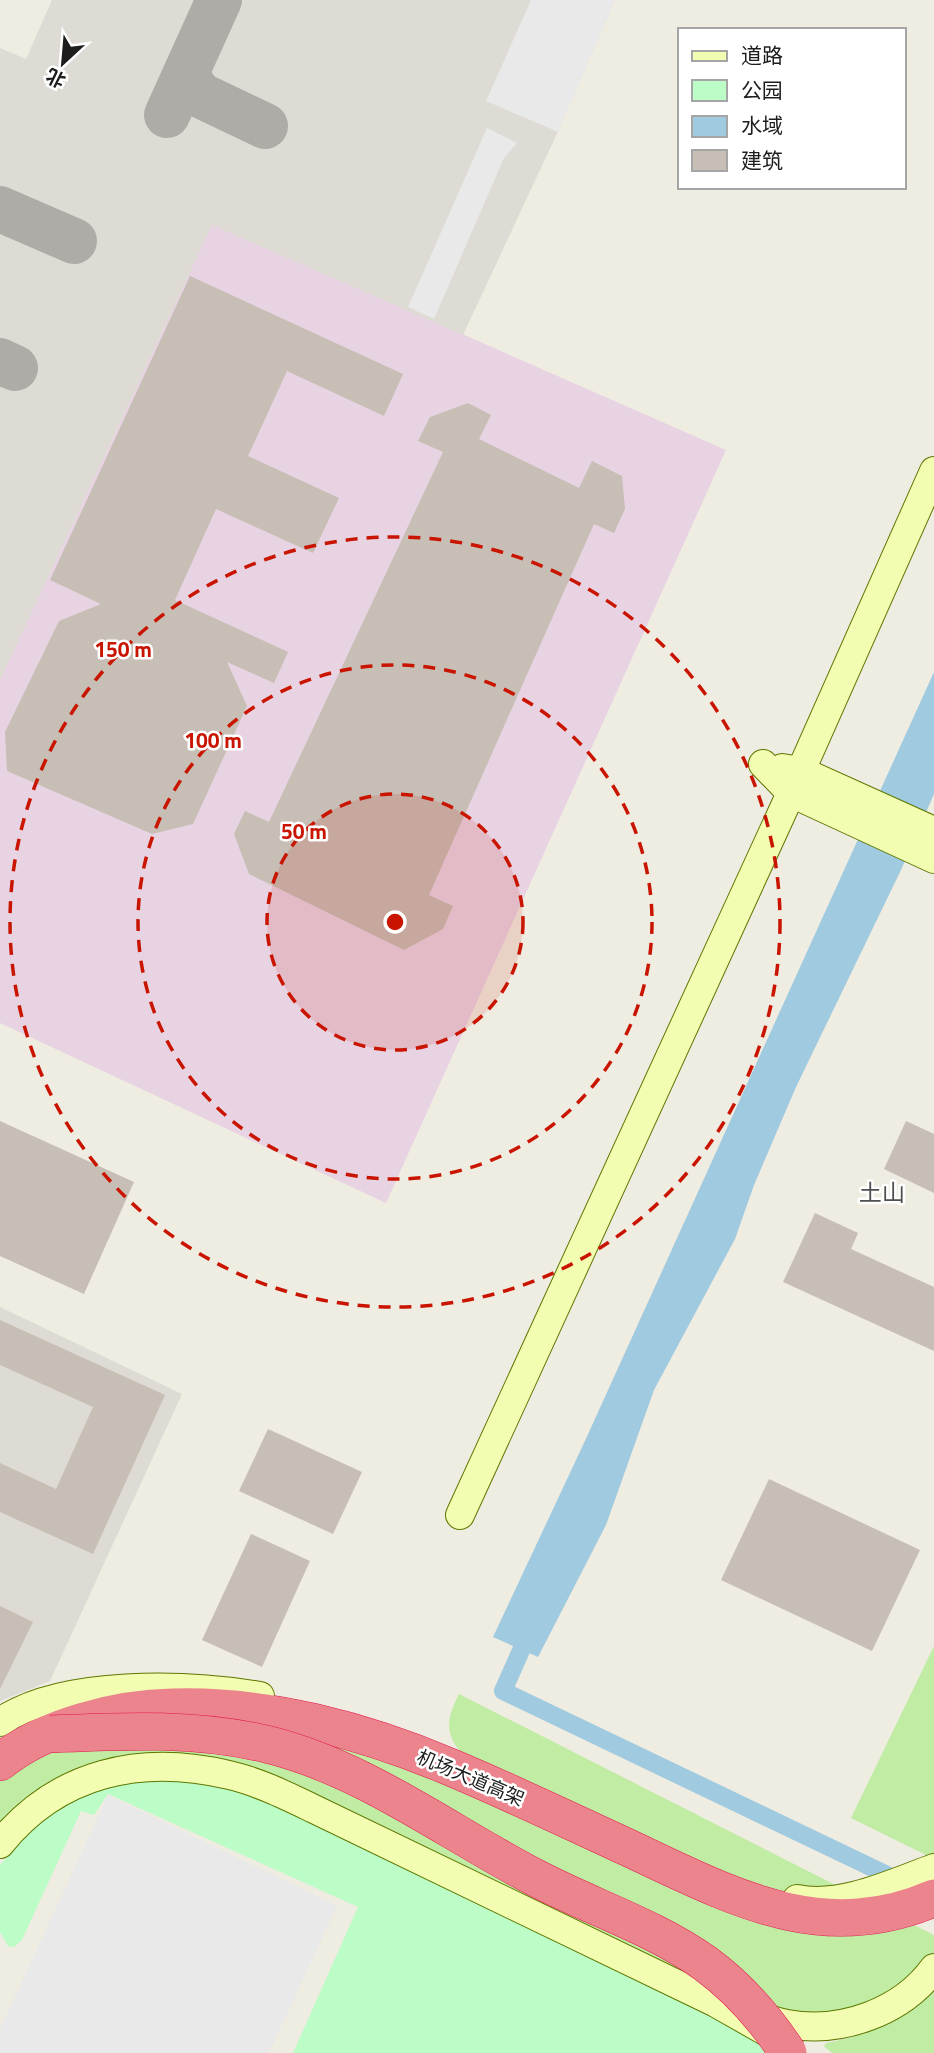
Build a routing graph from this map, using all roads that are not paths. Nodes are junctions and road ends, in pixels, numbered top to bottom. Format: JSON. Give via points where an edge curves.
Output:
{"nodes":[{"id":1,"x":934,"y":471,"type":"edge"},
{"id":2,"x":796,"y":782,"type":"junction"},
{"id":3,"x":931,"y":848,"type":"edge"},
{"id":4,"x":460,"y":1515,"type":"dead end"},
{"id":5,"x":0,"y":1722,"type":"edge"},
{"id":6,"x":50,"y":1734,"type":"junction"},
{"id":7,"x":0,"y":1762,"type":"edge"},
{"id":8,"x":0,"y":1844,"type":"edge"},
{"id":9,"x":934,"y":1868,"type":"edge"},
{"id":10,"x":934,"y":1898,"type":"edge"},
{"id":11,"x":934,"y":1968,"type":"edge"},
{"id":12,"x":716,"y":2003,"type":"junction"},
{"id":13,"x":788,"y":2053,"type":"edge"},
{"id":14,"x":805,"y":2053,"type":"edge"}],
"edges":[{"from":1,"to":2,"type":"main road"},
{"from":2,"to":3,"type":"main road"},
{"from":2,"to":4,"type":"main road"},
{"from":5,"to":9,"type":"main road","via":[[56,1699],[102,1690],[222,1690],[278,1699],[439,1749],[750,1888],[812,1902],[864,1894]]},
{"from":6,"to":7,"type":"highway","name":"机场大道高架"},
{"from":6,"to":10,"type":"highway","name":"机场大道高架","via":[[94,1717],[140,1707],[191,1706],[301,1720],[397,1746],[448,1766],[729,1895],[777,1911],[821,1918],[863,1917]]},
{"from":6,"to":13,"type":"highway","bridge":true,"via":[[138,1730],[222,1735],[302,1754],[337,1768],[536,1878],[704,1962],[757,2009]]},
{"from":8,"to":12,"type":"main road","via":[[40,1806],[71,1786],[109,1772],[189,1768],[229,1775],[268,1787]]},
{"from":11,"to":12,"type":"main road","via":[[892,2008],[847,2023],[787,2024]]},
{"from":12,"to":14,"type":"main road"}]}
